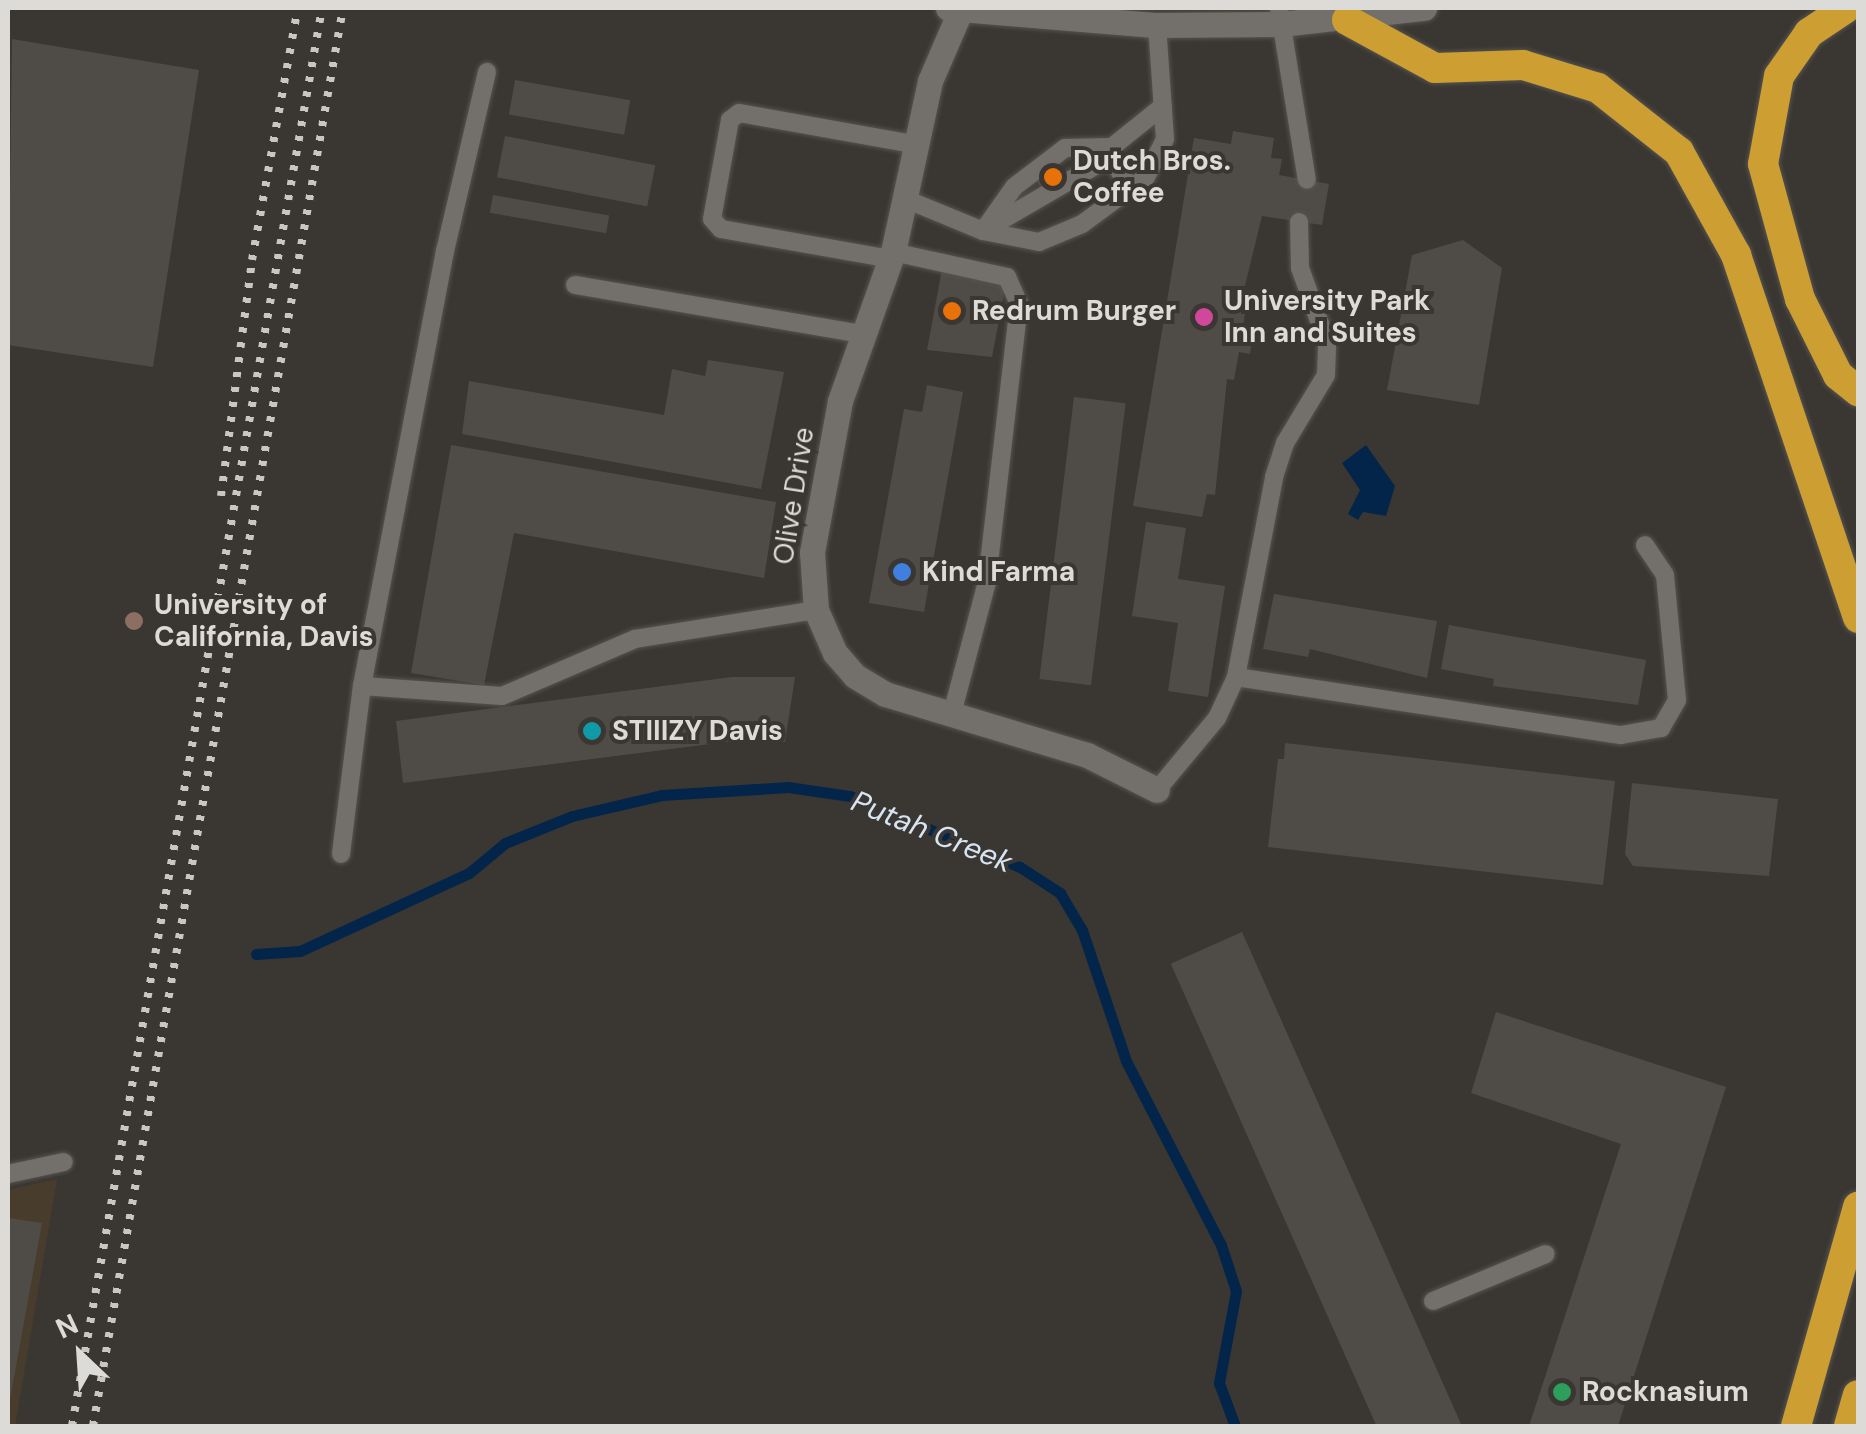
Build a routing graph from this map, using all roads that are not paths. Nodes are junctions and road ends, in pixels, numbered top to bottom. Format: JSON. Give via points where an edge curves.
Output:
{"nodes":[{"id":1,"x":954,"y":8,"type":"edge"},
{"id":2,"x":1424,"y":8,"type":"edge"},
{"id":3,"x":1846,"y":8,"type":"edge"},
{"id":4,"x":1275,"y":13,"type":"edge"},
{"id":5,"x":1357,"y":14,"type":"edge"},
{"id":6,"x":1157,"y":26,"type":"junction"},
{"id":7,"x":487,"y":72,"type":"dead end"},
{"id":8,"x":1162,"y":106,"type":"junction"},
{"id":9,"x":913,"y":144,"type":"junction"},
{"id":10,"x":1307,"y":180,"type":"dead end"},
{"id":11,"x":1120,"y":194,"type":"junction"},
{"id":12,"x":903,"y":198,"type":"junction"},
{"id":13,"x":1299,"y":222,"type":"dead end"},
{"id":14,"x":983,"y":231,"type":"junction"},
{"id":15,"x":892,"y":256,"type":"junction"},
{"id":16,"x":574,"y":285,"type":"dead end"},
{"id":17,"x":867,"y":335,"type":"junction"},
{"id":18,"x":1858,"y":392,"type":"edge"},
{"id":19,"x":1645,"y":545,"type":"dead end"},
{"id":20,"x":816,"y":610,"type":"junction"},
{"id":21,"x":1858,"y":618,"type":"edge"},
{"id":22,"x":1236,"y":677,"type":"junction"},
{"id":23,"x":362,"y":686,"type":"junction"},
{"id":24,"x":952,"y":714,"type":"junction"},
{"id":25,"x":1156,"y":790,"type":"joint"},
{"id":26,"x":342,"y":854,"type":"dead end"},
{"id":27,"x":64,"y":1162,"type":"dead end"},
{"id":28,"x":8,"y":1174,"type":"edge"},
{"id":29,"x":1858,"y":1207,"type":"edge"},
{"id":30,"x":1546,"y":1254,"type":"dead end"},
{"id":31,"x":1433,"y":1302,"type":"dead end"},
{"id":32,"x":1858,"y":1395,"type":"edge"},
{"id":33,"x":1796,"y":1426,"type":"edge"},
{"id":34,"x":1848,"y":1426,"type":"edge"}],
"edges":[{"from":1,"to":6,"type":"street"},
{"from":1,"to":9,"type":"street","name":"Olive Drive"},
{"from":2,"to":5,"type":"street"},
{"from":3,"to":18,"type":"highway","via":[[1809,33],[1779,76],[1763,164],[1800,300],[1838,375]]},
{"from":4,"to":5,"type":"street"},
{"from":4,"to":6,"type":"street"},
{"from":4,"to":10,"type":"lane"},
{"from":5,"to":21,"type":"highway","via":[[1435,68],[1524,65],[1598,88],[1678,152],[1736,255]]},
{"from":6,"to":8,"type":"lane"},
{"from":7,"to":23,"type":"lane","via":[[445,252]]},
{"from":8,"to":11,"type":"lane","via":[[1164,138],[1146,176]]},
{"from":8,"to":14,"type":"lane","via":[[1112,147],[1065,148],[1014,187]]},
{"from":9,"to":12,"type":"street","name":"Olive Drive"},
{"from":9,"to":15,"type":"lane","via":[[740,113],[730,120],[712,220],[721,228]]},
{"from":11,"to":14,"type":"lane","via":[[1062,236],[1039,242]]},
{"from":11,"to":14,"type":"lane","via":[[1125,180],[1114,162],[1098,164]]},
{"from":12,"to":14,"type":"lane"},
{"from":12,"to":15,"type":"street","name":"Olive Drive"},
{"from":13,"to":22,"type":"lane","via":[[1300,268],[1328,343],[1326,375],[1284,443]]},
{"from":15,"to":17,"type":"street","name":"Olive Drive"},
{"from":15,"to":24,"type":"lane","via":[[996,273],[1014,286],[1019,304],[987,582]]},
{"from":16,"to":17,"type":"lane"},
{"from":17,"to":20,"type":"street","name":"Olive Drive","via":[[836,420],[812,552]]},
{"from":19,"to":22,"type":"lane","via":[[1665,574],[1677,700],[1662,728],[1621,735]]},
{"from":20,"to":23,"type":"lane","via":[[635,639],[502,696]]},
{"from":20,"to":24,"type":"street","name":"Olive Drive","via":[[835,653],[855,676],[884,694]]},
{"from":22,"to":25,"type":"lane","via":[[1216,718]]},
{"from":23,"to":26,"type":"lane"},
{"from":24,"to":25,"type":"street","name":"Olive Drive","via":[[1087,756]]},
{"from":27,"to":28,"type":"lane"},
{"from":29,"to":33,"type":"highway"},
{"from":30,"to":31,"type":"lane"},
{"from":32,"to":34,"type":"highway"}]}
